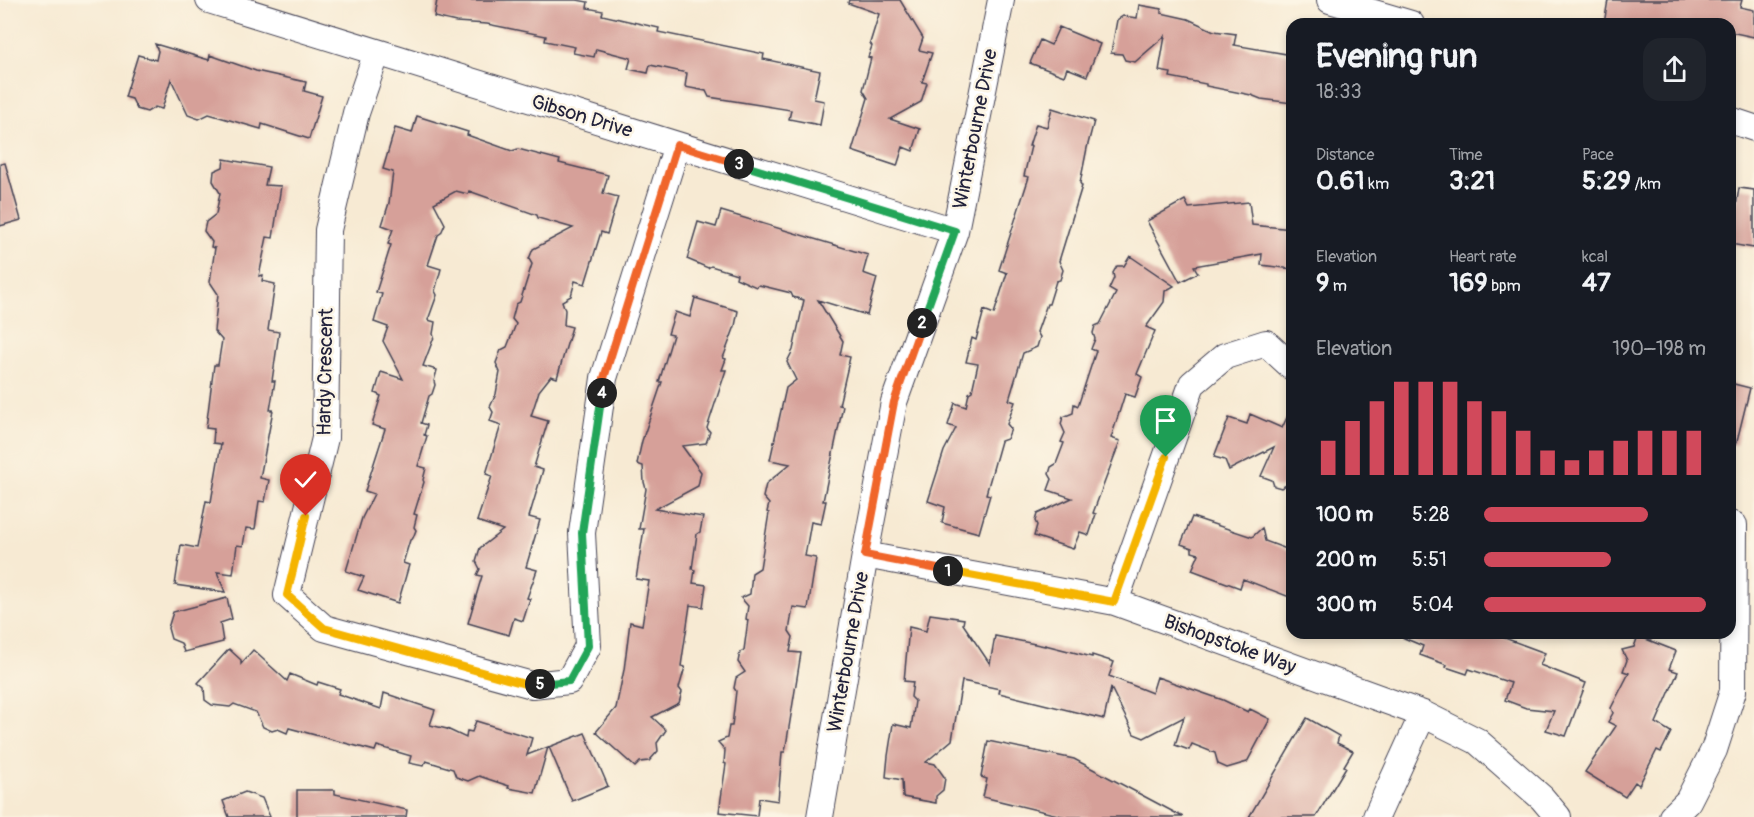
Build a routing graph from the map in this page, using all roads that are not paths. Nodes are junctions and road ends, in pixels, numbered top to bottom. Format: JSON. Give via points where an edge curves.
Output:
{"nodes":[{"id":1,"x":209,"y":0,"type":"edge"},
{"id":2,"x":1001,"y":0,"type":"edge"},
{"id":3,"x":1330,"y":0,"type":"edge"},
{"id":4,"x":1391,"y":18,"type":"edge"},
{"id":5,"x":377,"y":52,"type":"junction"},
{"id":6,"x":1736,"y":122,"type":"edge"},
{"id":7,"x":1754,"y":128,"type":"edge"},
{"id":8,"x":677,"y":145,"type":"junction"},
{"id":9,"x":955,"y":231,"type":"junction"},
{"id":10,"x":1286,"y":361,"type":"edge"},
{"id":11,"x":865,"y":555,"type":"junction"},
{"id":12,"x":1114,"y":602,"type":"junction"},
{"id":13,"x":1733,"y":639,"type":"edge"},
{"id":14,"x":1423,"y":714,"type":"junction"},
{"id":15,"x":820,"y":817,"type":"edge"},
{"id":16,"x":1376,"y":817,"type":"edge"},
{"id":17,"x":1558,"y":817,"type":"edge"},
{"id":18,"x":1672,"y":817,"type":"edge"}],
"edges":[{"from":1,"to":5,"type":"street","name":"Gibson Drive"},
{"from":2,"to":9,"type":"street","name":"Winterbourne Drive"},
{"from":3,"to":4,"type":"street"},
{"from":5,"to":8,"type":"street","name":"Gibson Drive"},
{"from":5,"to":8,"type":"street","name":"Hardy Crescent","via":[[356,113],[328,230],[325,438],[287,595],[324,628],[532,686],[569,681],[588,646],[582,533],[604,378]]},
{"from":6,"to":7,"type":"street"},
{"from":8,"to":9,"type":"street","name":"Gibson Drive"},
{"from":9,"to":11,"type":"street","name":"Winterbourne Drive","via":[[894,402]]},
{"from":10,"to":12,"type":"street","via":[[1266,343],[1225,356],[1192,384]]},
{"from":11,"to":12,"type":"street","name":"Bishopstoke Way"},
{"from":11,"to":15,"type":"street","name":"Winterbourne Drive"},
{"from":12,"to":14,"type":"street","name":"Bishopstoke Way"},
{"from":13,"to":18,"type":"street","via":[[1733,692],[1714,750],[1688,801]]},
{"from":14,"to":16,"type":"street"},
{"from":14,"to":17,"type":"street","name":"Bishopstoke Way","via":[[1477,741]]}]}
